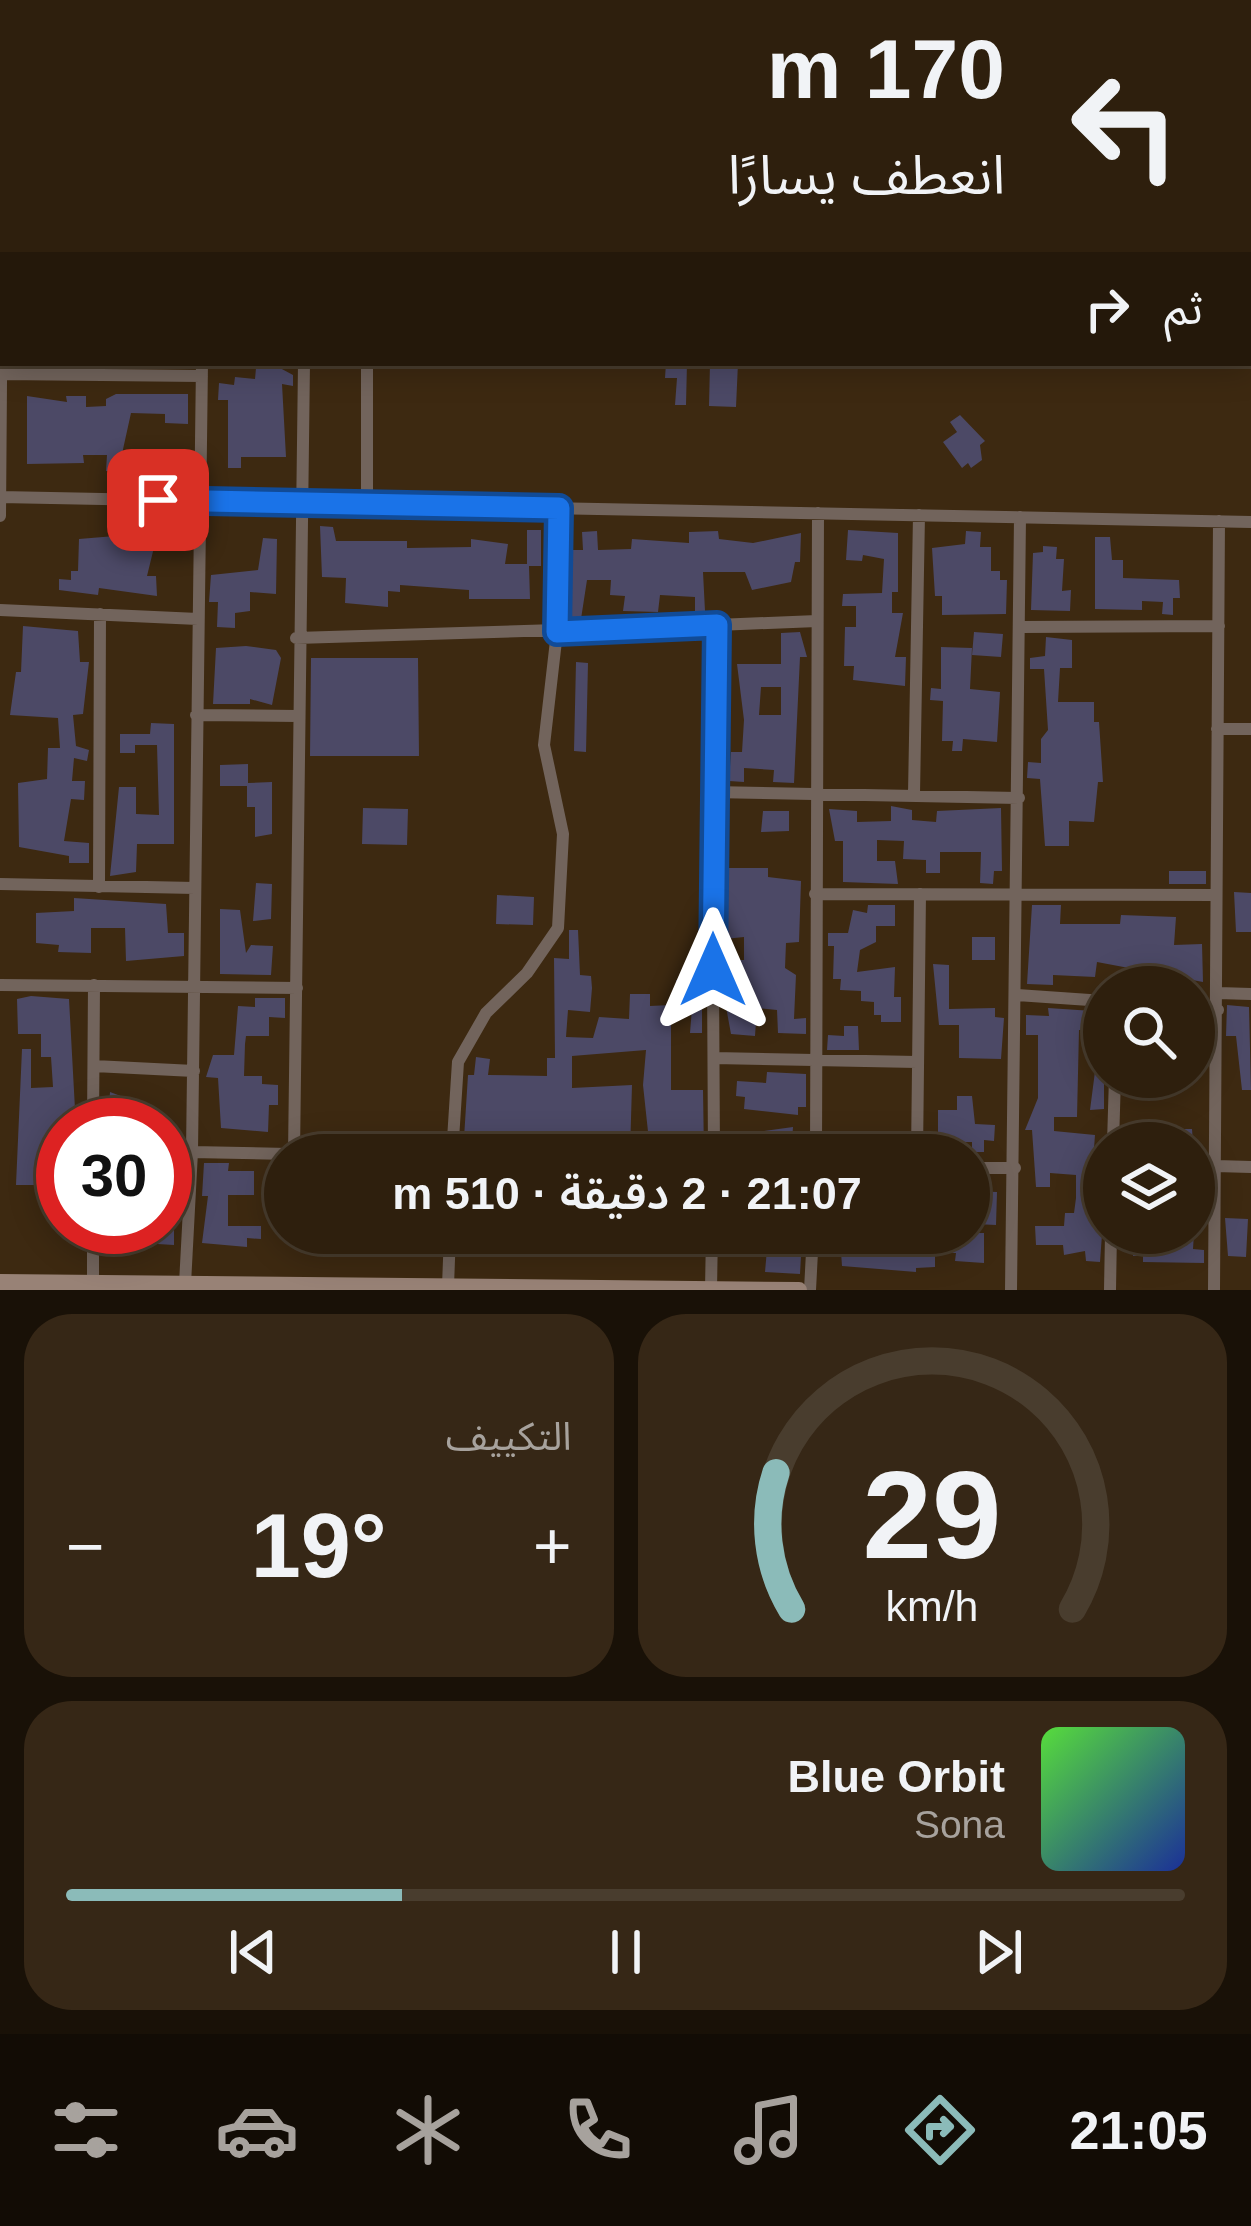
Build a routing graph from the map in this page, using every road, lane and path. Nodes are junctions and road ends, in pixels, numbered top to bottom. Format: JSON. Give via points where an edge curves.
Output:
{"nodes":[{"id":1,"x":304,"y":366,"type":"edge"},
{"id":2,"x":367,"y":366,"type":"edge"},
{"id":3,"x":104,"y":369,"type":"edge"},
{"id":4,"x":202,"y":370,"type":"edge"},
{"id":5,"x":2,"y":374,"type":"edge"},
{"id":6,"x":0,"y":497,"type":"edge"},
{"id":7,"x":198,"y":501,"type":"junction"},
{"id":8,"x":300,"y":503,"type":"junction"},
{"id":9,"x":368,"y":505,"type":"junction"},
{"id":10,"x":559,"y":508,"type":"junction"},
{"id":11,"x":818,"y":513,"type":"junction"},
{"id":12,"x":919,"y":515,"type":"junction"},
{"id":13,"x":0,"y":516,"type":"edge"},
{"id":14,"x":1020,"y":518,"type":"junction"},
{"id":15,"x":1220,"y":521,"type":"junction"},
{"id":16,"x":1251,"y":522,"type":"edge"},
{"id":17,"x":0,"y":610,"type":"edge"},
{"id":18,"x":100,"y":614,"type":"junction"},
{"id":19,"x":198,"y":619,"type":"junction"},
{"id":20,"x":817,"y":621,"type":"junction"},
{"id":21,"x":717,"y":625,"type":"junction"},
{"id":22,"x":1219,"y":626,"type":"junction"},
{"id":23,"x":1019,"y":627,"type":"junction"},
{"id":24,"x":557,"y":632,"type":"junction"},
{"id":25,"x":296,"y":638,"type":"junction"},
{"id":26,"x":196,"y":715,"type":"junction"},
{"id":27,"x":297,"y":716,"type":"junction"},
{"id":28,"x":1217,"y":728,"type":"junction"},
{"id":29,"x":1251,"y":729,"type":"edge"},
{"id":30,"x":712,"y":792,"type":"junction"},
{"id":31,"x":817,"y":792,"type":"junction"},
{"id":32,"x":914,"y":794,"type":"junction"},
{"id":33,"x":1019,"y":798,"type":"junction"},
{"id":34,"x":0,"y":884,"type":"edge"},
{"id":35,"x":99,"y":887,"type":"junction"},
{"id":36,"x":196,"y":888,"type":"junction"},
{"id":37,"x":815,"y":894,"type":"junction"},
{"id":38,"x":920,"y":894,"type":"junction"},
{"id":39,"x":1017,"y":895,"type":"junction"},
{"id":40,"x":1216,"y":895,"type":"junction"},
{"id":41,"x":194,"y":984,"type":"junction"},
{"id":42,"x":0,"y":985,"type":"edge"},
{"id":43,"x":94,"y":985,"type":"junction"},
{"id":44,"x":297,"y":988,"type":"junction"},
{"id":45,"x":1218,"y":993,"type":"junction"},
{"id":46,"x":1251,"y":994,"type":"edge"},
{"id":47,"x":1017,"y":995,"type":"junction"},
{"id":48,"x":1083,"y":1000,"type":"edge"},
{"id":49,"x":1215,"y":1010,"type":"edge"},
{"id":50,"x":1218,"y":1010,"type":"junction"},
{"id":51,"x":714,"y":1058,"type":"junction"},
{"id":52,"x":816,"y":1060,"type":"junction"},
{"id":53,"x":917,"y":1062,"type":"junction"},
{"id":54,"x":94,"y":1066,"type":"junction"},
{"id":55,"x":194,"y":1071,"type":"junction"},
{"id":56,"x":93,"y":1098,"type":"edge"},
{"id":57,"x":294,"y":1134,"type":"edge"},
{"id":58,"x":453,"y":1134,"type":"edge"},
{"id":59,"x":714,"y":1134,"type":"edge"},
{"id":60,"x":816,"y":1134,"type":"edge"},
{"id":61,"x":917,"y":1134,"type":"edge"},
{"id":62,"x":192,"y":1152,"type":"joint"},
{"id":63,"x":264,"y":1153,"type":"edge"},
{"id":64,"x":1216,"y":1166,"type":"junction"},
{"id":65,"x":1251,"y":1167,"type":"edge"},
{"id":66,"x":990,"y":1168,"type":"edge"},
{"id":67,"x":1016,"y":1168,"type":"junction"},
{"id":68,"x":93,"y":1254,"type":"edge"},
{"id":69,"x":187,"y":1254,"type":"edge"},
{"id":70,"x":449,"y":1254,"type":"edge"},
{"id":71,"x":712,"y":1254,"type":"edge"},
{"id":72,"x":812,"y":1254,"type":"edge"},
{"id":73,"x":1111,"y":1254,"type":"edge"},
{"id":74,"x":0,"y":1282,"type":"edge"},
{"id":75,"x":185,"y":1284,"type":"junction"},
{"id":76,"x":93,"y":1286,"type":"edge"},
{"id":77,"x":448,"y":1286,"type":"junction"},
{"id":78,"x":711,"y":1289,"type":"edge"},
{"id":79,"x":800,"y":1290,"type":"edge"},
{"id":80,"x":810,"y":1290,"type":"edge"},
{"id":81,"x":1011,"y":1290,"type":"edge"},
{"id":82,"x":1110,"y":1290,"type":"edge"},
{"id":83,"x":1214,"y":1290,"type":"edge"}],
"edges":[{"from":1,"to":8,"type":"street"},
{"from":2,"to":9,"type":"street"},
{"from":3,"to":4,"type":"street"},
{"from":3,"to":5,"type":"street"},
{"from":4,"to":7,"type":"street"},
{"from":5,"to":6,"type":"street"},
{"from":6,"to":7,"type":"street"},
{"from":6,"to":13,"type":"street"},
{"from":7,"to":8,"type":"street"},
{"from":7,"to":19,"type":"street"},
{"from":8,"to":9,"type":"street"},
{"from":8,"to":25,"type":"street"},
{"from":9,"to":10,"type":"street"},
{"from":10,"to":11,"type":"street"},
{"from":10,"to":24,"type":"street"},
{"from":11,"to":12,"type":"street"},
{"from":11,"to":20,"type":"street"},
{"from":12,"to":14,"type":"street"},
{"from":12,"to":32,"type":"street"},
{"from":14,"to":15,"type":"street"},
{"from":14,"to":23,"type":"street"},
{"from":15,"to":16,"type":"street"},
{"from":15,"to":22,"type":"street"},
{"from":17,"to":18,"type":"street"},
{"from":18,"to":19,"type":"street"},
{"from":18,"to":35,"type":"street"},
{"from":19,"to":26,"type":"street"},
{"from":20,"to":21,"type":"street"},
{"from":20,"to":31,"type":"street"},
{"from":21,"to":24,"type":"street"},
{"from":21,"to":30,"type":"street"},
{"from":22,"to":23,"type":"street"},
{"from":22,"to":28,"type":"street"},
{"from":23,"to":33,"type":"street"},
{"from":24,"to":25,"type":"street"},
{"from":24,"to":58,"type":"street","via":[[544,745],[563,834],[558,928],[486,1012],[458,1062]]},
{"from":25,"to":27,"type":"street"},
{"from":26,"to":27,"type":"street"},
{"from":26,"to":36,"type":"street"},
{"from":27,"to":44,"type":"street"},
{"from":28,"to":29,"type":"street"},
{"from":28,"to":40,"type":"street"},
{"from":30,"to":31,"type":"street"},
{"from":30,"to":51,"type":"street"},
{"from":31,"to":32,"type":"street"},
{"from":31,"to":37,"type":"street"},
{"from":32,"to":33,"type":"street"},
{"from":33,"to":39,"type":"street"},
{"from":34,"to":35,"type":"street"},
{"from":35,"to":36,"type":"street"},
{"from":36,"to":41,"type":"street"},
{"from":37,"to":38,"type":"street"},
{"from":37,"to":52,"type":"street"},
{"from":38,"to":39,"type":"street"},
{"from":38,"to":53,"type":"street"},
{"from":39,"to":40,"type":"street"},
{"from":39,"to":47,"type":"street"},
{"from":40,"to":45,"type":"street"},
{"from":41,"to":43,"type":"street"},
{"from":41,"to":44,"type":"street"},
{"from":41,"to":55,"type":"street"},
{"from":42,"to":43,"type":"street"},
{"from":43,"to":54,"type":"street"},
{"from":44,"to":57,"type":"street"},
{"from":45,"to":46,"type":"street"},
{"from":45,"to":50,"type":"street"},
{"from":47,"to":48,"type":"street"},
{"from":47,"to":67,"type":"street"},
{"from":49,"to":50,"type":"street"},
{"from":50,"to":64,"type":"street"},
{"from":51,"to":52,"type":"street"},
{"from":51,"to":59,"type":"street"},
{"from":52,"to":53,"type":"street"},
{"from":52,"to":60,"type":"street"},
{"from":53,"to":61,"type":"street"},
{"from":54,"to":55,"type":"street"},
{"from":54,"to":56,"type":"street"},
{"from":55,"to":62,"type":"street"},
{"from":62,"to":63,"type":"street"},
{"from":64,"to":65,"type":"street"},
{"from":64,"to":83,"type":"street"},
{"from":66,"to":67,"type":"street"},
{"from":67,"to":81,"type":"street"},
{"from":68,"to":76,"type":"street"},
{"from":69,"to":75,"type":"street"},
{"from":70,"to":77,"type":"street"},
{"from":71,"to":78,"type":"street"},
{"from":72,"to":80,"type":"street"},
{"from":73,"to":82,"type":"street"},
{"from":74,"to":76,"type":"main road"},
{"from":75,"to":76,"type":"main road"},
{"from":75,"to":77,"type":"main road"},
{"from":77,"to":78,"type":"main road"},
{"from":78,"to":79,"type":"main road"}]}
